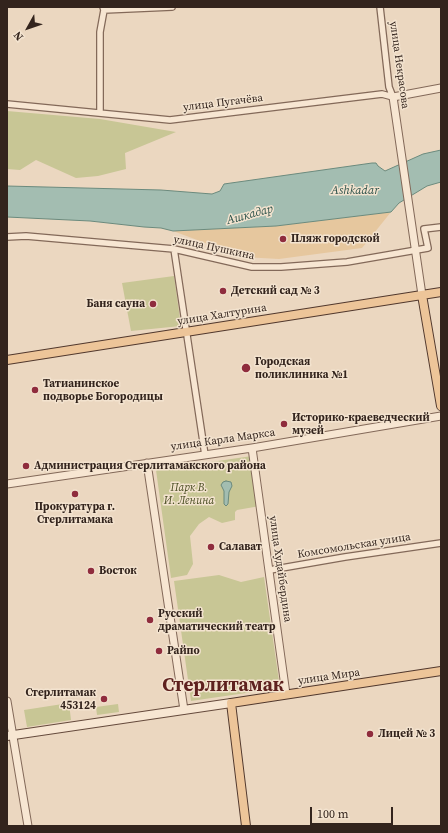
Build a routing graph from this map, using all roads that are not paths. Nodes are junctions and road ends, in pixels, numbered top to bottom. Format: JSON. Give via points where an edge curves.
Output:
{"nodes":[{"id":1,"x":172,"y":7,"type":"edge"},
{"id":2,"x":380,"y":7,"type":"edge"},
{"id":3,"x":103,"y":9,"type":"edge"},
{"id":4,"x":441,"y":88,"type":"edge"},
{"id":5,"x":393,"y":96,"type":"junction"},
{"id":6,"x":7,"y":104,"type":"edge"},
{"id":7,"x":100,"y":113,"type":"junction"},
{"id":8,"x":441,"y":227,"type":"edge"},
{"id":9,"x":7,"y":237,"type":"edge"},
{"id":10,"x":174,"y":249,"type":"junction"},
{"id":11,"x":415,"y":250,"type":"junction"},
{"id":12,"x":441,"y":292,"type":"edge"},
{"id":13,"x":422,"y":295,"type":"junction"},
{"id":14,"x":186,"y":331,"type":"junction"},
{"id":15,"x":7,"y":360,"type":"edge"},
{"id":16,"x":441,"y":406,"type":"edge"},
{"id":17,"x":441,"y":416,"type":"edge"},
{"id":18,"x":252,"y":448,"type":"junction"},
{"id":19,"x":205,"y":455,"type":"junction"},
{"id":20,"x":147,"y":463,"type":"junction"},
{"id":21,"x":7,"y":484,"type":"edge"},
{"id":22,"x":441,"y":543,"type":"edge"},
{"id":23,"x":270,"y":570,"type":"junction"},
{"id":24,"x":441,"y":671,"type":"edge"},
{"id":25,"x":286,"y":694,"type":"junction"},
{"id":26,"x":7,"y":701,"type":"edge"},
{"id":27,"x":233,"y":703,"type":"junction"},
{"id":28,"x":184,"y":710,"type":"junction"},
{"id":29,"x":9,"y":736,"type":"edge"},
{"id":30,"x":28,"y":826,"type":"edge"},
{"id":31,"x":246,"y":826,"type":"edge"},
{"id":32,"x":252,"y":826,"type":"edge"}],
"edges":[{"from":1,"to":3,"type":"street"},
{"from":2,"to":5,"type":"street","name":"улица Некрасова","via":[[389,87]]},
{"from":3,"to":7,"type":"street","via":[[100,32]]},
{"from":4,"to":5,"type":"street","name":"улица Пугачёва"},
{"from":5,"to":7,"type":"street","name":"улица Пугачёва","via":[[382,94],[170,120]]},
{"from":5,"to":11,"type":"street","name":"улица Некрасова"},
{"from":6,"to":7,"type":"street","name":"улица Пугачёва"},
{"from":8,"to":11,"type":"street","name":"улица Пушкина","via":[[424,229],[428,248]]},
{"from":9,"to":10,"type":"street","name":"улица Пушкина","via":[[26,236]]},
{"from":10,"to":11,"type":"street","name":"улица Пушкина","via":[[252,267],[346,262]]},
{"from":10,"to":14,"type":"street"},
{"from":11,"to":13,"type":"street","name":"улица Некрасова"},
{"from":12,"to":13,"type":"main road","name":"улица Халтурина"},
{"from":13,"to":14,"type":"main road","name":"улица Халтурина"},
{"from":13,"to":16,"type":"main road"},
{"from":14,"to":15,"type":"main road","name":"улица Халтурина"},
{"from":14,"to":19,"type":"street"},
{"from":17,"to":18,"type":"street","name":"улица Карла Маркса"},
{"from":18,"to":19,"type":"street","name":"улица Карла Маркса"},
{"from":18,"to":23,"type":"street","name":"улица Худайбердина"},
{"from":19,"to":20,"type":"street","name":"улица Карла Маркса"},
{"from":20,"to":21,"type":"street","name":"улица Карла Маркса"},
{"from":20,"to":28,"type":"street"},
{"from":22,"to":23,"type":"street","name":"Комсомольская улица"},
{"from":23,"to":25,"type":"street","name":"улица Худайбердина"},
{"from":24,"to":25,"type":"main road","name":"улица Мира"},
{"from":25,"to":27,"type":"main road","name":"улица Мира"},
{"from":26,"to":29,"type":"street"},
{"from":27,"to":28,"type":"main road","name":"улица Мира"},
{"from":27,"to":31,"type":"main road"},
{"from":27,"to":32,"type":"main road"},
{"from":28,"to":29,"type":"main road","name":"улица Мира"},
{"from":29,"to":30,"type":"street"}]}
